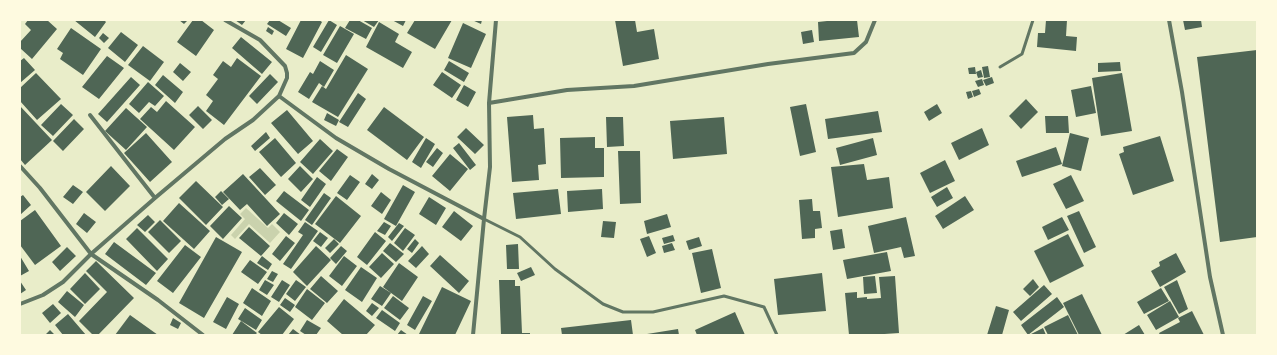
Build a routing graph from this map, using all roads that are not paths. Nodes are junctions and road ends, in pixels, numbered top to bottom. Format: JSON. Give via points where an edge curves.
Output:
{"nodes":[{"id":1,"x":225,"y":20,"type":"edge"},
{"id":2,"x":496,"y":20,"type":"edge"},
{"id":3,"x":875,"y":20,"type":"edge"},
{"id":4,"x":1033,"y":20,"type":"edge"},
{"id":5,"x":1169,"y":20,"type":"edge"},
{"id":6,"x":1000,"y":67,"type":"dead end"},
{"id":7,"x":279,"y":96,"type":"junction"},
{"id":8,"x":489,"y":103,"type":"junction"},
{"id":9,"x":90,"y":115,"type":"dead end"},
{"id":10,"x":20,"y":166,"type":"edge"},
{"id":11,"x":155,"y":198,"type":"junction"},
{"id":12,"x":484,"y":219,"type":"junction"},
{"id":13,"x":91,"y":254,"type":"junction"},
{"id":14,"x":20,"y":304,"type":"edge"},
{"id":15,"x":203,"y":335,"type":"edge"},
{"id":16,"x":473,"y":335,"type":"edge"},
{"id":17,"x":777,"y":335,"type":"edge"},
{"id":18,"x":1223,"y":335,"type":"edge"}],
"edges":[{"from":1,"to":7,"type":"street","via":[[260,40],[285,66],[287,78]]},
{"from":2,"to":8,"type":"street"},
{"from":3,"to":8,"type":"street","via":[[866,42],[854,53],[634,86],[566,90]]},
{"from":4,"to":6,"type":"lane","via":[[1022,54]]},
{"from":5,"to":18,"type":"street","via":[[1210,277]]},
{"from":7,"to":11,"type":"street","via":[[253,120],[224,139]]},
{"from":7,"to":12,"type":"street","via":[[336,138]]},
{"from":8,"to":12,"type":"street","via":[[490,167]]},
{"from":9,"to":11,"type":"street"},
{"from":10,"to":13,"type":"street"},
{"from":11,"to":13,"type":"street"},
{"from":12,"to":16,"type":"street"},
{"from":12,"to":17,"type":"lane","via":[[520,237],[554,269],[604,304],[623,312],[653,312],[724,296],[764,307]]},
{"from":13,"to":14,"type":"street","via":[[63,282],[43,295]]},
{"from":13,"to":15,"type":"street"}]}
